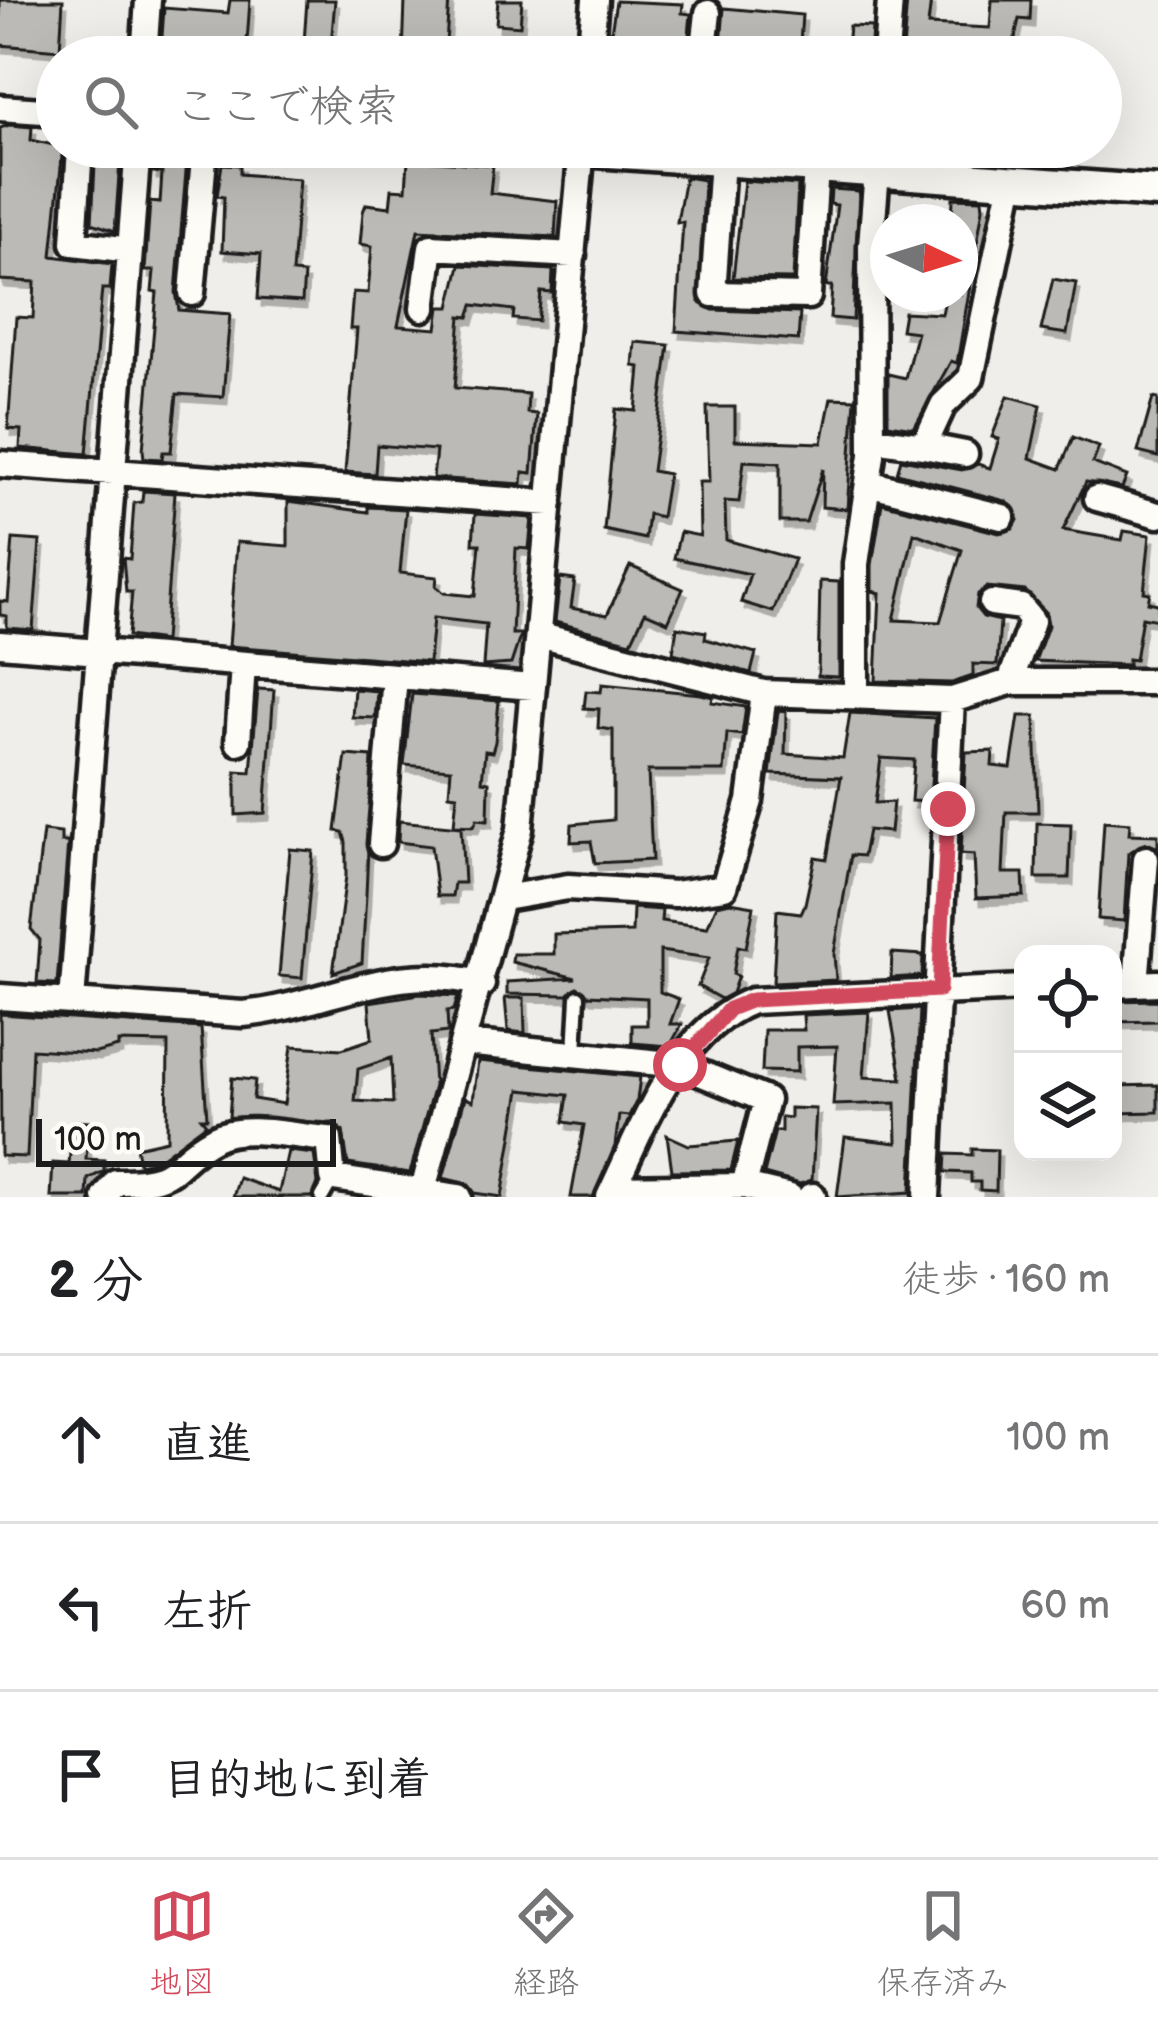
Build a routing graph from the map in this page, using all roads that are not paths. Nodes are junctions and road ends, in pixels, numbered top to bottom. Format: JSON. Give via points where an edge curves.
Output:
{"nodes":[{"id":1,"x":148,"y":0,"type":"edge"},
{"id":2,"x":595,"y":0,"type":"edge"},
{"id":3,"x":890,"y":0,"type":"edge"},
{"id":4,"x":707,"y":13,"type":"dead end"},
{"id":5,"x":145,"y":36,"type":"edge"},
{"id":6,"x":592,"y":36,"type":"edge"},
{"id":7,"x":705,"y":36,"type":"edge"},
{"id":8,"x":887,"y":36,"type":"edge"},
{"id":9,"x":0,"y":108,"type":"edge"},
{"id":10,"x":36,"y":111,"type":"edge"},
{"id":11,"x":79,"y":168,"type":"edge"},
{"id":12,"x":136,"y":168,"type":"edge"},
{"id":13,"x":203,"y":168,"type":"edge"},
{"id":14,"x":580,"y":168,"type":"edge"},
{"id":15,"x":704,"y":168,"type":"edge"},
{"id":16,"x":816,"y":168,"type":"edge"},
{"id":17,"x":877,"y":168,"type":"edge"},
{"id":18,"x":978,"y":168,"type":"edge"},
{"id":19,"x":1012,"y":181,"type":"junction"},
{"id":20,"x":1158,"y":192,"type":"edge"},
{"id":21,"x":130,"y":250,"type":"junction"},
{"id":22,"x":573,"y":255,"type":"junction"},
{"id":23,"x":192,"y":293,"type":"dead end"},
{"id":24,"x":423,"y":308,"type":"dead end"},
{"id":25,"x":873,"y":439,"type":"junction"},
{"id":26,"x":924,"y":446,"type":"junction"},
{"id":27,"x":965,"y":454,"type":"dead end"},
{"id":28,"x":0,"y":464,"type":"edge"},
{"id":29,"x":114,"y":473,"type":"junction"},
{"id":30,"x":868,"y":483,"type":"junction"},
{"id":31,"x":1097,"y":498,"type":"dead end"},
{"id":32,"x":550,"y":503,"type":"junction"},
{"id":33,"x":1158,"y":515,"type":"edge"},
{"id":34,"x":1002,"y":517,"type":"dead end"},
{"id":35,"x":992,"y":603,"type":"dead end"},
{"id":36,"x":538,"y":635,"type":"junction"},
{"id":37,"x":0,"y":644,"type":"edge"},
{"id":38,"x":98,"y":652,"type":"junction"},
{"id":39,"x":243,"y":664,"type":"junction"},
{"id":40,"x":394,"y":676,"type":"junction"},
{"id":41,"x":1010,"y":682,"type":"junction"},
{"id":42,"x":1158,"y":682,"type":"edge"},
{"id":43,"x":532,"y":687,"type":"junction"},
{"id":44,"x":764,"y":693,"type":"junction"},
{"id":45,"x":856,"y":693,"type":"junction"},
{"id":46,"x":952,"y":700,"type":"junction"},
{"id":47,"x":238,"y":742,"type":"dead end"},
{"id":48,"x":381,"y":844,"type":"dead end"},
{"id":49,"x":1145,"y":860,"type":"dead end"},
{"id":50,"x":505,"y":898,"type":"junction"},
{"id":51,"x":1136,"y":984,"type":"edge"},
{"id":52,"x":482,"y":985,"type":"junction"},
{"id":53,"x":1014,"y":988,"type":"edge"},
{"id":54,"x":939,"y":990,"type":"junction"},
{"id":55,"x":0,"y":997,"type":"edge"},
{"id":56,"x":578,"y":997,"type":"dead end"},
{"id":57,"x":72,"y":1001,"type":"junction"},
{"id":58,"x":465,"y":1043,"type":"junction"},
{"id":59,"x":575,"y":1052,"type":"junction"},
{"id":60,"x":680,"y":1065,"type":"junction"},
{"id":61,"x":744,"y":1186,"type":"junction"},
{"id":62,"x":328,"y":1188,"type":"edge"},
{"id":63,"x":676,"y":1192,"type":"edge"},
{"id":64,"x":612,"y":1193,"type":"edge"},
{"id":65,"x":421,"y":1194,"type":"edge"},
{"id":66,"x":105,"y":1197,"type":"edge"},
{"id":67,"x":459,"y":1197,"type":"edge"},
{"id":68,"x":790,"y":1197,"type":"edge"},
{"id":69,"x":927,"y":1197,"type":"edge"}],
"edges":[{"from":1,"to":5,"type":"street"},
{"from":2,"to":6,"type":"street"},
{"from":3,"to":8,"type":"street"},
{"from":4,"to":7,"type":"street"},
{"from":9,"to":10,"type":"street"},
{"from":11,"to":21,"type":"street","via":[[74,243]]},
{"from":12,"to":21,"type":"street"},
{"from":13,"to":23,"type":"street"},
{"from":14,"to":22,"type":"street"},
{"from":15,"to":16,"type":"street","via":[[713,294],[808,296]]},
{"from":17,"to":25,"type":"street"},
{"from":18,"to":19,"type":"street"},
{"from":19,"to":20,"type":"street"},
{"from":19,"to":26,"type":"street","via":[[970,378],[944,404]]},
{"from":21,"to":29,"type":"street"},
{"from":22,"to":24,"type":"street","via":[[430,247]]},
{"from":22,"to":32,"type":"street"},
{"from":25,"to":26,"type":"street"},
{"from":25,"to":30,"type":"street"},
{"from":26,"to":27,"type":"street"},
{"from":28,"to":29,"type":"street"},
{"from":29,"to":32,"type":"street"},
{"from":29,"to":38,"type":"street"},
{"from":30,"to":34,"type":"street"},
{"from":30,"to":45,"type":"street","via":[[856,564]]},
{"from":31,"to":33,"type":"street"},
{"from":32,"to":36,"type":"street"},
{"from":35,"to":41,"type":"street","via":[[1021,607],[1032,621]]},
{"from":36,"to":43,"type":"street"},
{"from":36,"to":44,"type":"street"},
{"from":37,"to":38,"type":"street"},
{"from":38,"to":39,"type":"street"},
{"from":38,"to":57,"type":"street"},
{"from":39,"to":40,"type":"street"},
{"from":39,"to":47,"type":"street"},
{"from":40,"to":43,"type":"street"},
{"from":40,"to":48,"type":"street"},
{"from":41,"to":42,"type":"street"},
{"from":41,"to":46,"type":"street"},
{"from":43,"to":50,"type":"street","via":[[520,829]]},
{"from":44,"to":45,"type":"street"},
{"from":44,"to":50,"type":"street","via":[[749,801],[724,886],[675,894],[568,887]]},
{"from":45,"to":46,"type":"street"},
{"from":46,"to":54,"type":"street"},
{"from":49,"to":51,"type":"street"},
{"from":50,"to":52,"type":"street"},
{"from":52,"to":57,"type":"street","via":[[358,983],[243,1014]]},
{"from":52,"to":58,"type":"street"},
{"from":53,"to":54,"type":"street"},
{"from":54,"to":60,"type":"street","via":[[752,1000],[729,1009]]},
{"from":54,"to":69,"type":"street"},
{"from":55,"to":57,"type":"street"},
{"from":56,"to":59,"type":"lane"},
{"from":58,"to":59,"type":"street"},
{"from":58,"to":65,"type":"street"},
{"from":59,"to":60,"type":"street"},
{"from":60,"to":61,"type":"street","via":[[766,1100]]},
{"from":60,"to":64,"type":"street","via":[[638,1129]]},
{"from":61,"to":63,"type":"street"},
{"from":61,"to":68,"type":"street"},
{"from":62,"to":65,"type":"street"},
{"from":62,"to":66,"type":"street","via":[[329,1139],[232,1133],[214,1138],[170,1177],[116,1182]]},
{"from":63,"to":64,"type":"street"},
{"from":65,"to":67,"type":"street"}]}
